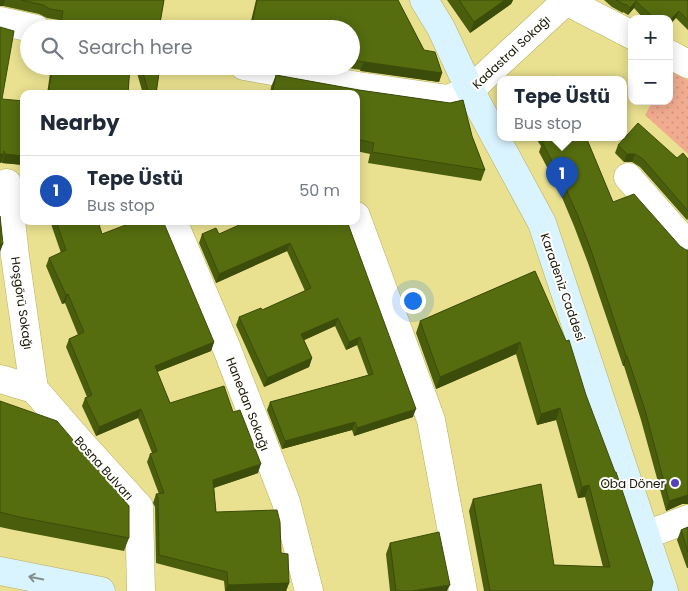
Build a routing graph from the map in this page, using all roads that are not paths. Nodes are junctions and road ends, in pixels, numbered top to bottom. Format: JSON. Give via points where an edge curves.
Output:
{"nodes":[{"id":1,"x":424,"y":0,"type":"edge"},
{"id":2,"x":567,"y":1,"type":"edge"},
{"id":3,"x":0,"y":21,"type":"edge"},
{"id":4,"x":20,"y":25,"type":"edge"},
{"id":5,"x":628,"y":33,"type":"edge"},
{"id":6,"x":673,"y":56,"type":"edge"},
{"id":7,"x":688,"y":64,"type":"edge"},
{"id":8,"x":286,"y":75,"type":"edge"},
{"id":9,"x":357,"y":90,"type":"edge"},
{"id":10,"x":360,"y":90,"type":"edge"},
{"id":11,"x":470,"y":90,"type":"junction"},
{"id":12,"x":497,"y":140,"type":"edge"},
{"id":13,"x":498,"y":141,"type":"edge"},
{"id":14,"x":628,"y":178,"type":"dead end"},
{"id":15,"x":10,"y":183,"type":"edge"},
{"id":16,"x":175,"y":225,"type":"edge"},
{"id":17,"x":359,"y":225,"type":"edge"},
{"id":18,"x":688,"y":245,"type":"edge"},
{"id":19,"x":0,"y":379,"type":"edge"},
{"id":20,"x":34,"y":389,"type":"junction"},
{"id":21,"x":688,"y":519,"type":"edge"},
{"id":22,"x":646,"y":536,"type":"junction"},
{"id":23,"x":0,"y":571,"type":"edge"},
{"id":24,"x":100,"y":591,"type":"edge"},
{"id":25,"x":141,"y":591,"type":"edge"},
{"id":26,"x":309,"y":591,"type":"edge"},
{"id":27,"x":464,"y":591,"type":"edge"},
{"id":28,"x":664,"y":591,"type":"edge"}],
"edges":[{"from":1,"to":11,"type":"main road","name":"Karadeniz Caddesi"},
{"from":2,"to":5,"type":"street"},
{"from":2,"to":11,"type":"street","name":"Kadastral Sokağı"},
{"from":3,"to":4,"type":"street"},
{"from":6,"to":7,"type":"street"},
{"from":8,"to":9,"type":"street","name":"Kadastral Sokağı"},
{"from":10,"to":11,"type":"street","name":"Kadastral Sokağı","via":[[448,99]]},
{"from":11,"to":12,"type":"main road","name":"Karadeniz Caddesi"},
{"from":13,"to":22,"type":"main road","name":"Karadeniz Caddesi","via":[[542,223]]},
{"from":14,"to":18,"type":"street"},
{"from":15,"to":20,"type":"street","name":"Hoşgörü Sokağı","via":[[15,256]]},
{"from":16,"to":26,"type":"street","name":"Hanedan Sokağı","via":[[286,502]]},
{"from":17,"to":27,"type":"street","via":[[430,420]]},
{"from":19,"to":20,"type":"street"},
{"from":20,"to":25,"type":"street","name":"Bosna Bulvarı","via":[[139,506]]},
{"from":21,"to":22,"type":"street"},
{"from":22,"to":28,"type":"main road","name":"Karadeniz Caddesi"},
{"from":24,"to":23,"type":"main road","one_way":true}]}
